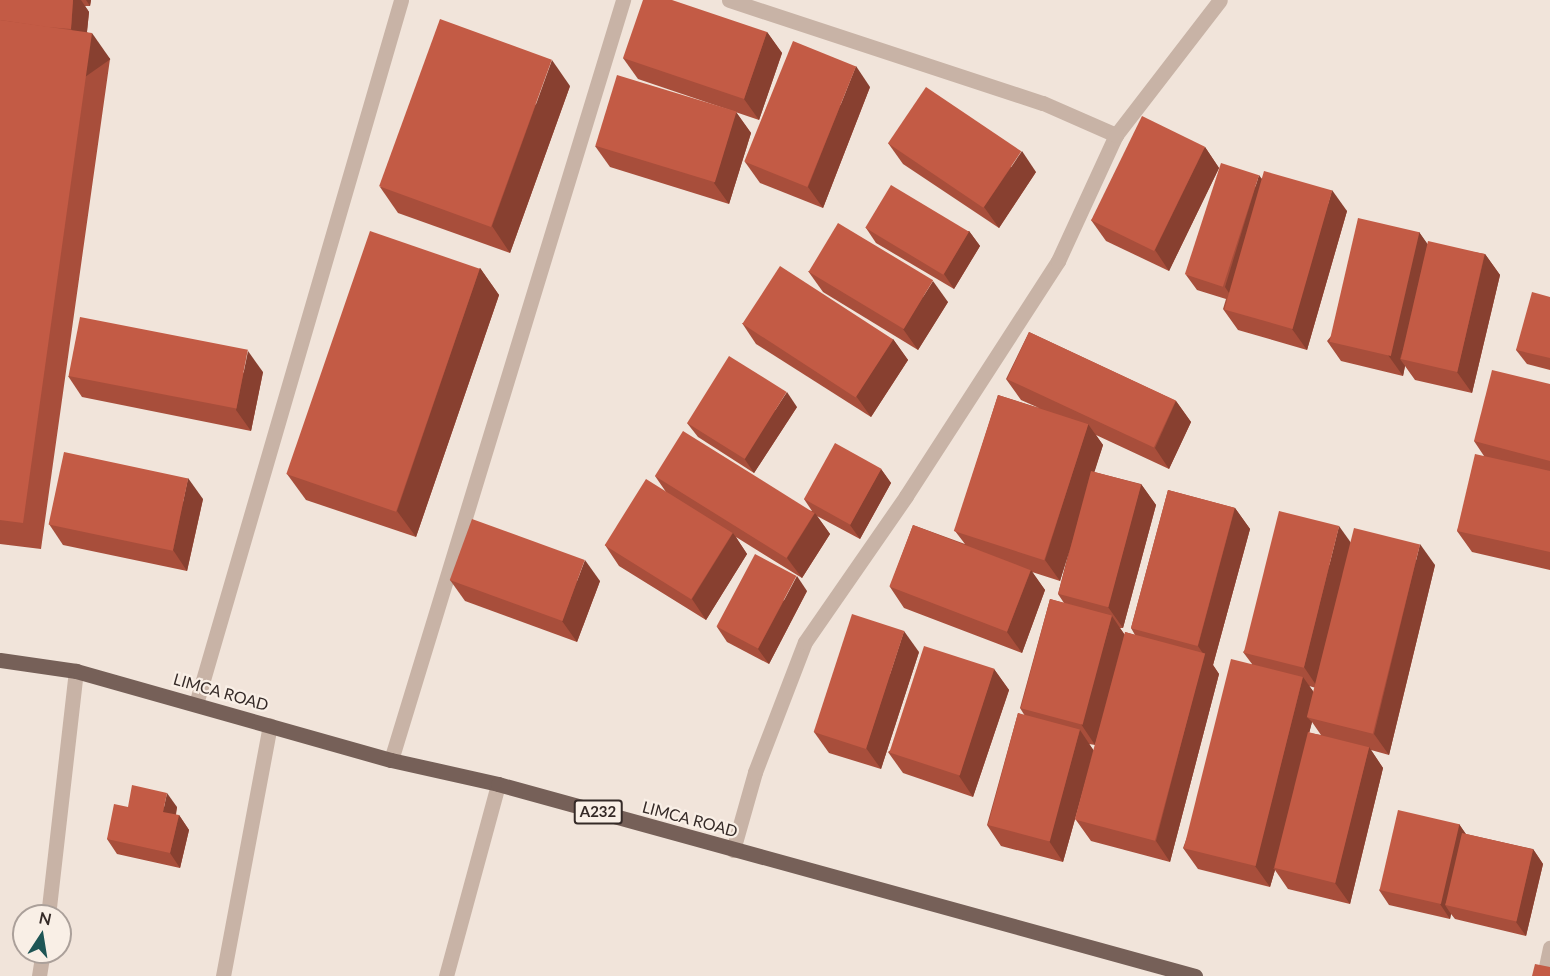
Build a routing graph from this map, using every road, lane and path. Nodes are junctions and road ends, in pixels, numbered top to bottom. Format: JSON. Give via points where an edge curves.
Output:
{"nodes":[{"id":1,"x":400,"y":0,"type":"edge"},
{"id":2,"x":623,"y":0,"type":"edge"},
{"id":3,"x":729,"y":0,"type":"edge"},
{"id":4,"x":1220,"y":0,"type":"edge"},
{"id":5,"x":1116,"y":135,"type":"junction"},
{"id":6,"x":0,"y":660,"type":"edge"},
{"id":7,"x":76,"y":671,"type":"junction"},
{"id":8,"x":196,"y":704,"type":"junction"},
{"id":9,"x":270,"y":725,"type":"junction"},
{"id":10,"x":391,"y":760,"type":"junction"},
{"id":11,"x":498,"y":784,"type":"junction"},
{"id":12,"x":733,"y":850,"type":"junction"},
{"id":13,"x":49,"y":904,"type":"edge"},
{"id":14,"x":1550,"y":948,"type":"edge"},
{"id":15,"x":223,"y":976,"type":"edge"},
{"id":16,"x":446,"y":976,"type":"edge"},
{"id":17,"x":1195,"y":976,"type":"edge"},
{"id":18,"x":1544,"y":976,"type":"edge"}],
"edges":[{"from":1,"to":8,"type":"street"},
{"from":2,"to":10,"type":"street"},
{"from":3,"to":5,"type":"street","via":[[1043,103]]},
{"from":4,"to":5,"type":"street"},
{"from":5,"to":12,"type":"street","via":[[1058,261],[906,496],[805,642],[755,772]]},
{"from":6,"to":7,"type":"main road","name":"LIMCA ROAD","number":"A232"},
{"from":7,"to":8,"type":"main road","name":"LIMCA ROAD","number":"A232"},
{"from":7,"to":13,"type":"street"},
{"from":8,"to":9,"type":"main road","name":"LIMCA ROAD","number":"A232"},
{"from":9,"to":10,"type":"main road","name":"LIMCA ROAD","number":"A232"},
{"from":9,"to":15,"type":"street"},
{"from":10,"to":11,"type":"main road","name":"LIMCA ROAD","number":"A232"},
{"from":11,"to":12,"type":"main road","name":"LIMCA ROAD","number":"A232"},
{"from":11,"to":16,"type":"street"},
{"from":12,"to":17,"type":"main road","name":"LIMCA ROAD","number":"A232"},
{"from":14,"to":18,"type":"street"}]}
